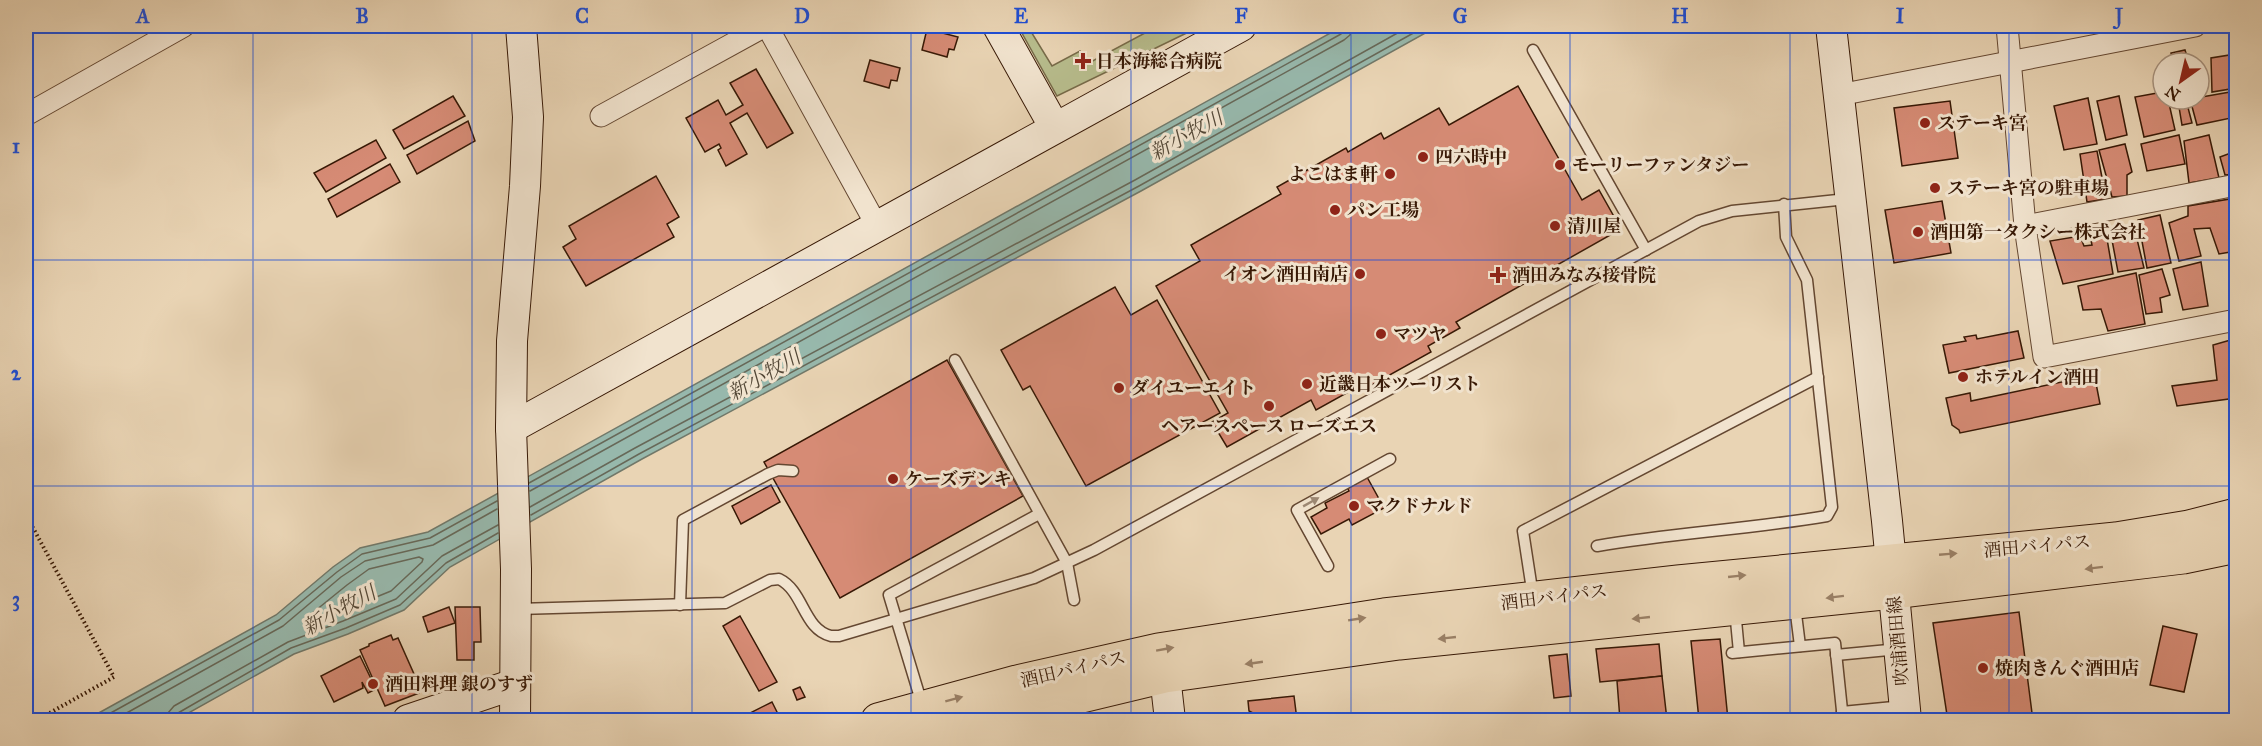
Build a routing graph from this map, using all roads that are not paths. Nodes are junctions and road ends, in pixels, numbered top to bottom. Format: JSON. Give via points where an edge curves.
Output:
{"nodes":[{"id":1,"x":184,"y":26,"type":"edge"},
{"id":2,"x":521,"y":26,"type":"edge"},
{"id":3,"x":766,"y":26,"type":"edge"},
{"id":4,"x":998,"y":26,"type":"edge"},
{"id":5,"x":1831,"y":26,"type":"edge"},
{"id":6,"x":2007,"y":26,"type":"edge"},
{"id":7,"x":2195,"y":26,"type":"edge"},
{"id":8,"x":1232,"y":28,"type":"edge"},
{"id":9,"x":1533,"y":50,"type":"dead end"},
{"id":10,"x":2012,"y":62,"type":"junction"},
{"id":11,"x":1839,"y":95,"type":"junction"},
{"id":12,"x":26,"y":115,"type":"edge"},
{"id":13,"x":601,"y":116,"type":"dead end"},
{"id":14,"x":1055,"y":128,"type":"junction"},
{"id":15,"x":2236,"y":185,"type":"edge"},
{"id":16,"x":1850,"y":198,"type":"junction"},
{"id":17,"x":1784,"y":204,"type":"junction"},
{"id":18,"x":877,"y":226,"type":"junction"},
{"id":19,"x":2025,"y":226,"type":"junction"},
{"id":20,"x":1646,"y":250,"type":"junction"},
{"id":21,"x":2236,"y":320,"type":"edge"},
{"id":22,"x":955,"y":360,"type":"dead end"},
{"id":23,"x":1818,"y":377,"type":"junction"},
{"id":24,"x":512,"y":428,"type":"junction"},
{"id":25,"x":1390,"y":459,"type":"dead end"},
{"id":26,"x":793,"y":471,"type":"dead end"},
{"id":27,"x":1039,"y":514,"type":"junction"},
{"id":28,"x":2236,"y":515,"type":"edge"},
{"id":29,"x":2170,"y":544,"type":"junction"},
{"id":30,"x":1597,"y":546,"type":"dead end"},
{"id":31,"x":2236,"y":546,"type":"edge"},
{"id":32,"x":1067,"y":563,"type":"junction"},
{"id":33,"x":1328,"y":566,"type":"dead end"},
{"id":34,"x":1892,"y":577,"type":"junction"},
{"id":35,"x":1533,"y":599,"type":"junction"},
{"id":36,"x":1074,"y":600,"type":"dead end"},
{"id":37,"x":1795,"y":603,"type":"junction"},
{"id":38,"x":680,"y":604,"type":"junction"},
{"id":39,"x":1735,"y":608,"type":"junction"},
{"id":40,"x":515,"y":609,"type":"junction"},
{"id":41,"x":896,"y":619,"type":"junction"},
{"id":42,"x":1800,"y":646,"type":"junction"},
{"id":43,"x":1899,"y":649,"type":"junction"},
{"id":44,"x":1836,"y":655,"type":"junction"},
{"id":45,"x":1165,"y":676,"type":"junction"},
{"id":46,"x":514,"y":684,"type":"junction"},
{"id":47,"x":923,"y":707,"type":"junction"},
{"id":48,"x":1905,"y":713,"type":"edge"},
{"id":49,"x":1842,"y":716,"type":"edge"},
{"id":50,"x":408,"y":720,"type":"edge"},
{"id":51,"x":515,"y":720,"type":"edge"},
{"id":52,"x":878,"y":720,"type":"edge"},
{"id":53,"x":982,"y":720,"type":"edge"},
{"id":54,"x":1170,"y":720,"type":"edge"}],
"edges":[{"from":1,"to":12,"type":"street"},
{"from":2,"to":24,"type":"street","via":[[528,144],[515,288]]},
{"from":3,"to":13,"type":"street"},
{"from":3,"to":18,"type":"street"},
{"from":4,"to":14,"type":"street"},
{"from":5,"to":11,"type":"street","name":"吹浦酒田線"},
{"from":6,"to":10,"type":"street"},
{"from":7,"to":10,"type":"street"},
{"from":8,"to":14,"type":"street"},
{"from":9,"to":20,"type":"lane"},
{"from":10,"to":11,"type":"street"},
{"from":10,"to":19,"type":"street"},
{"from":11,"to":16,"type":"street","name":"吹浦酒田線"},
{"from":14,"to":18,"type":"street"},
{"from":15,"to":19,"type":"street"},
{"from":16,"to":17,"type":"lane"},
{"from":16,"to":34,"type":"street","name":"吹浦酒田線"},
{"from":17,"to":20,"type":"lane","via":[[1716,215]]},
{"from":17,"to":23,"type":"lane","via":[[1786,237],[1807,280]]},
{"from":18,"to":24,"type":"street"},
{"from":19,"to":21,"type":"street","via":[[2043,357]]},
{"from":20,"to":32,"type":"lane"},
{"from":22,"to":27,"type":"lane"},
{"from":23,"to":30,"type":"lane","via":[[1832,507],[1827,516]]},
{"from":23,"to":35,"type":"lane","via":[[1523,531]]},
{"from":24,"to":40,"type":"street"},
{"from":33,"to":25,"type":"lane","one_way":true,"via":[[1297,510]]},
{"from":26,"to":38,"type":"lane","via":[[768,474],[683,520]]},
{"from":27,"to":32,"type":"lane"},
{"from":27,"to":41,"type":"lane","via":[[889,595]]},
{"from":28,"to":29,"type":"highway","name":"酒田バイパス"},
{"from":29,"to":31,"type":"highway","name":"酒田バイパス"},
{"from":29,"to":34,"type":"highway","name":"酒田バイパス"},
{"from":32,"to":36,"type":"lane"},
{"from":32,"to":41,"type":"lane","via":[[1034,579]]},
{"from":35,"to":34,"type":"highway","name":"酒田バイパス","one_way":true,"via":[[1678,582]]},
{"from":34,"to":37,"type":"highway","name":"酒田バイパス","one_way":true,"via":[[1838,596]]},
{"from":34,"to":43,"type":"street","name":"吹浦酒田線"},
{"from":47,"to":35,"type":"highway","name":"酒田バイパス","one_way":true,"via":[[1158,650],[1384,615]]},
{"from":37,"to":39,"type":"highway","name":"酒田バイパス"},
{"from":37,"to":42,"type":"lane"},
{"from":38,"to":40,"type":"lane"},
{"from":38,"to":41,"type":"lane","via":[[730,601],[774,579],[792,589],[815,628],[826,635],[839,636]]},
{"from":39,"to":42,"type":"lane","via":[[1736,652]]},
{"from":39,"to":45,"type":"highway","name":"酒田バイパス","one_way":true,"via":[[1399,643]]},
{"from":40,"to":46,"type":"street"},
{"from":41,"to":47,"type":"lane"},
{"from":42,"to":44,"type":"lane","via":[[1835,643]]},
{"from":43,"to":44,"type":"lane"},
{"from":43,"to":48,"type":"street","name":"吹浦酒田線"},
{"from":44,"to":49,"type":"lane"},
{"from":45,"to":53,"type":"highway","name":"酒田バイパス","via":[[1051,707]]},
{"from":45,"to":54,"type":"street"},
{"from":46,"to":50,"type":"street"},
{"from":46,"to":51,"type":"street"},
{"from":47,"to":52,"type":"highway","name":"酒田バイパス"},
{"from":48,"to":49,"type":"lane"}]}
